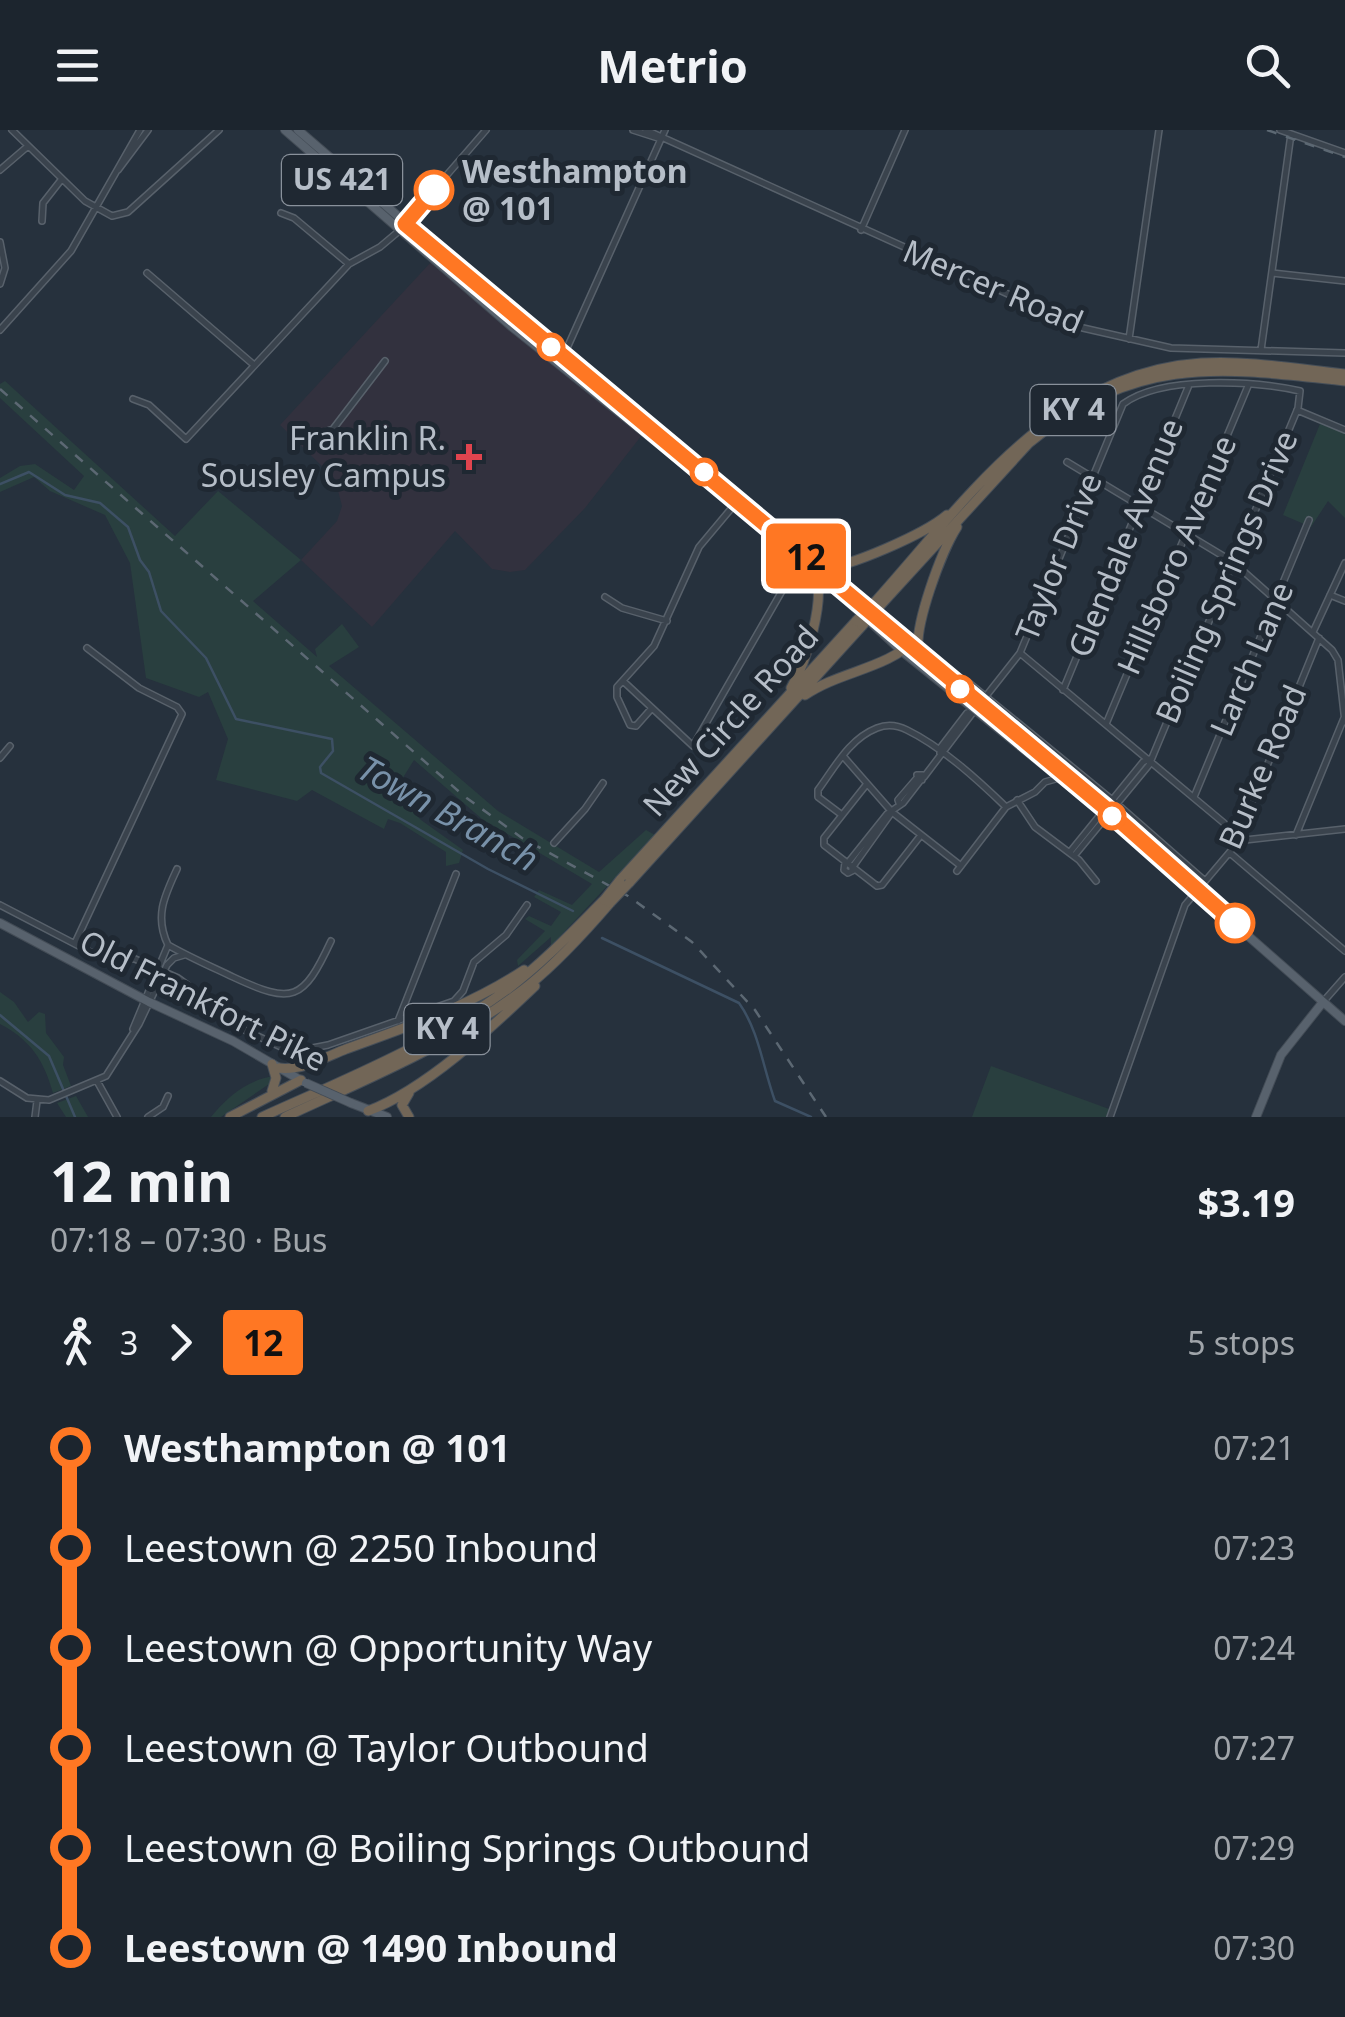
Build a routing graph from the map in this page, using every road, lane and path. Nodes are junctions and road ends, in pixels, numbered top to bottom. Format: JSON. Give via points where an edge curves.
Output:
{"nodes":[{"id":1,"x":12,"y":130,"type":"edge"},
{"id":2,"x":140,"y":130,"type":"edge"},
{"id":3,"x":148,"y":130,"type":"edge"},
{"id":4,"x":218,"y":130,"type":"edge"},
{"id":5,"x":284,"y":130,"type":"edge"},
{"id":6,"x":298,"y":130,"type":"edge"},
{"id":7,"x":486,"y":130,"type":"edge"},
{"id":8,"x":634,"y":130,"type":"edge"},
{"id":9,"x":646,"y":130,"type":"edge"},
{"id":10,"x":664,"y":130,"type":"edge"},
{"id":11,"x":904,"y":130,"type":"edge"},
{"id":12,"x":1159,"y":130,"type":"edge"},
{"id":13,"x":1280,"y":130,"type":"edge"},
{"id":14,"x":1291,"y":134,"type":"junction"},
{"id":15,"x":660,"y":139,"type":"junction"},
{"id":16,"x":28,"y":146,"type":"junction"},
{"id":17,"x":1345,"y":153,"type":"edge"},
{"id":18,"x":0,"y":170,"type":"edge"},
{"id":19,"x":116,"y":172,"type":"junction"},
{"id":20,"x":61,"y":180,"type":"junction"},
{"id":21,"x":95,"y":209,"type":"junction"},
{"id":22,"x":282,"y":213,"type":"dead end"},
{"id":23,"x":42,"y":221,"type":"dead end"},
{"id":24,"x":403,"y":226,"type":"junction"},
{"id":25,"x":861,"y":230,"type":"junction"},
{"id":26,"x":0,"y":242,"type":"edge"},
{"id":27,"x":349,"y":264,"type":"junction"},
{"id":28,"x":147,"y":272,"type":"dead end"},
{"id":29,"x":1272,"y":273,"type":"junction"},
{"id":30,"x":1345,"y":281,"type":"edge"},
{"id":31,"x":0,"y":284,"type":"edge"},
{"id":32,"x":0,"y":330,"type":"edge"},
{"id":33,"x":1129,"y":339,"type":"junction"},
{"id":34,"x":1262,"y":350,"type":"junction"},
{"id":35,"x":1345,"y":352,"type":"edge"},
{"id":36,"x":562,"y":360,"type":"junction"},
{"id":37,"x":385,"y":361,"type":"dead end"},
{"id":38,"x":254,"y":366,"type":"junction"},
{"id":39,"x":1345,"y":378,"type":"edge"},
{"id":40,"x":1248,"y":385,"type":"junction"},
{"id":41,"x":1189,"y":386,"type":"junction"},
{"id":42,"x":1302,"y":393,"type":"joint"},
{"id":43,"x":133,"y":399,"type":"dead end"},
{"id":44,"x":1297,"y":410,"type":"junction"},
{"id":45,"x":334,"y":429,"type":"junction"},
{"id":46,"x":1345,"y":430,"type":"edge"},
{"id":47,"x":312,"y":436,"type":"dead end"},
{"id":48,"x":362,"y":440,"type":"dead end"},
{"id":49,"x":1066,"y":462,"type":"dead end"},
{"id":50,"x":1092,"y":477,"type":"junction"},
{"id":51,"x":979,"y":491,"type":"junction"},
{"id":52,"x":736,"y":503,"type":"junction"},
{"id":53,"x":1139,"y":504,"type":"junction"},
{"id":54,"x":1309,"y":520,"type":"dead end"},
{"id":55,"x":1187,"y":534,"type":"junction"},
{"id":56,"x":778,"y":536,"type":"junction"},
{"id":57,"x":1233,"y":562,"type":"junction"},
{"id":58,"x":1345,"y":563,"type":"edge"},
{"id":59,"x":818,"y":570,"type":"junction"},
{"id":60,"x":832,"y":576,"type":"junction"},
{"id":61,"x":820,"y":593,"type":"junction"},
{"id":62,"x":1330,"y":595,"type":"junction"},
{"id":63,"x":605,"y":597,"type":"dead end"},
{"id":64,"x":1345,"y":600,"type":"edge"},
{"id":65,"x":1276,"y":601,"type":"junction"},
{"id":66,"x":666,"y":621,"type":"junction"},
{"id":67,"x":859,"y":623,"type":"junction"},
{"id":68,"x":1316,"y":635,"type":"junction"},
{"id":69,"x":87,"y":648,"type":"dead end"},
{"id":70,"x":912,"y":650,"type":"junction"},
{"id":71,"x":1345,"y":652,"type":"edge"},
{"id":72,"x":1020,"y":654,"type":"junction"},
{"id":73,"x":1336,"y":654,"type":"junction"},
{"id":74,"x":623,"y":680,"type":"junction"},
{"id":75,"x":968,"y":682,"type":"dead end"},
{"id":76,"x":1063,"y":690,"type":"junction"},
{"id":77,"x":987,"y":696,"type":"junction"},
{"id":78,"x":790,"y":705,"type":"junction"},
{"id":79,"x":778,"y":707,"type":"junction"},
{"id":80,"x":652,"y":708,"type":"junction"},
{"id":81,"x":976,"y":708,"type":"junction"},
{"id":82,"x":1345,"y":720,"type":"edge"},
{"id":83,"x":1106,"y":724,"type":"junction"},
{"id":84,"x":10,"y":746,"type":"dead end"},
{"id":85,"x":940,"y":753,"type":"junction"},
{"id":86,"x":843,"y":755,"type":"junction"},
{"id":87,"x":0,"y":758,"type":"edge"},
{"id":88,"x":1149,"y":760,"type":"junction"},
{"id":89,"x":1044,"y":765,"type":"junction"},
{"id":90,"x":1062,"y":778,"type":"junction"},
{"id":91,"x":1045,"y":782,"type":"junction"},
{"id":92,"x":603,"y":783,"type":"dead end"},
{"id":93,"x":866,"y":785,"type":"junction"},
{"id":94,"x":1194,"y":798,"type":"junction"},
{"id":95,"x":1017,"y":800,"type":"junction"},
{"id":96,"x":1113,"y":801,"type":"junction"},
{"id":97,"x":1006,"y":807,"type":"junction"},
{"id":98,"x":1104,"y":810,"type":"junction"},
{"id":99,"x":892,"y":812,"type":"junction"},
{"id":100,"x":842,"y":815,"type":"junction"},
{"id":101,"x":1345,"y":830,"type":"edge"},
{"id":102,"x":921,"y":835,"type":"junction"},
{"id":103,"x":1296,"y":835,"type":"junction"},
{"id":104,"x":1235,"y":839,"type":"junction"},
{"id":105,"x":554,"y":843,"type":"dead end"},
{"id":106,"x":1230,"y":853,"type":"junction"},
{"id":107,"x":1072,"y":854,"type":"junction"},
{"id":108,"x":850,"y":866,"type":"junction"},
{"id":109,"x":177,"y":869,"type":"dead end"},
{"id":110,"x":456,"y":874,"type":"dead end"},
{"id":111,"x":624,"y":882,"type":"junction"},
{"id":112,"x":1096,"y":882,"type":"dead end"},
{"id":113,"x":1205,"y":882,"type":"junction"},
{"id":114,"x":1196,"y":889,"type":"junction"},
{"id":115,"x":607,"y":901,"type":"junction"},
{"id":116,"x":0,"y":905,"type":"edge"},
{"id":117,"x":527,"y":905,"type":"dead end"},
{"id":118,"x":0,"y":923,"type":"edge"},
{"id":119,"x":331,"y":941,"type":"dead end"},
{"id":120,"x":168,"y":945,"type":"junction"},
{"id":121,"x":76,"y":946,"type":"junction"},
{"id":122,"x":1345,"y":952,"type":"edge"},
{"id":123,"x":563,"y":954,"type":"junction"},
{"id":124,"x":187,"y":955,"type":"junction"},
{"id":125,"x":548,"y":956,"type":"junction"},
{"id":126,"x":163,"y":968,"type":"junction"},
{"id":127,"x":1345,"y":977,"type":"edge"},
{"id":128,"x":147,"y":1000,"type":"junction"},
{"id":129,"x":1323,"y":1002,"type":"junction"},
{"id":130,"x":398,"y":1020,"type":"junction"},
{"id":131,"x":1345,"y":1020,"type":"edge"},
{"id":132,"x":311,"y":1062,"type":"junction"},
{"id":133,"x":275,"y":1066,"type":"junction"},
{"id":134,"x":0,"y":1081,"type":"edge"},
{"id":135,"x":98,"y":1081,"type":"junction"},
{"id":136,"x":302,"y":1081,"type":"junction"},
{"id":137,"x":414,"y":1087,"type":"junction"},
{"id":138,"x":168,"y":1096,"type":"dead end"},
{"id":139,"x":266,"y":1096,"type":"junction"},
{"id":140,"x":38,"y":1100,"type":"junction"},
{"id":141,"x":371,"y":1114,"type":"edge"},
{"id":142,"x":35,"y":1117,"type":"edge"},
{"id":143,"x":117,"y":1117,"type":"edge"},
{"id":144,"x":148,"y":1117,"type":"edge"},
{"id":145,"x":230,"y":1117,"type":"edge"},
{"id":146,"x":262,"y":1117,"type":"edge"},
{"id":147,"x":285,"y":1117,"type":"edge"},
{"id":148,"x":409,"y":1117,"type":"edge"},
{"id":149,"x":1110,"y":1117,"type":"edge"},
{"id":150,"x":1256,"y":1117,"type":"edge"}],
"edges":[{"from":1,"to":16,"type":"street"},
{"from":2,"to":19,"type":"street"},
{"from":3,"to":19,"type":"street"},
{"from":4,"to":21,"type":"street","via":[[128,212],[112,216]]},
{"from":5,"to":24,"type":"main road","number":"US 421"},
{"from":6,"to":24,"type":"main road","number":"US 421"},
{"from":7,"to":24,"type":"street"},
{"from":8,"to":15,"type":"street","name":"Mercer Road"},
{"from":9,"to":15,"type":"street","name":"Mercer Road"},
{"from":10,"to":15,"type":"street"},
{"from":11,"to":25,"type":"street"},
{"from":12,"to":33,"type":"street"},
{"from":13,"to":14,"type":"street"},
{"from":14,"to":17,"type":"street"},
{"from":14,"to":29,"type":"street"},
{"from":15,"to":25,"type":"street","name":"Mercer Road"},
{"from":15,"to":36,"type":"street"},
{"from":16,"to":18,"type":"street"},
{"from":16,"to":20,"type":"street"},
{"from":19,"to":21,"type":"street"},
{"from":20,"to":21,"type":"street"},
{"from":20,"to":23,"type":"street","via":[[43,203]]},
{"from":21,"to":32,"type":"street","via":[[56,271]]},
{"from":22,"to":27,"type":"street"},
{"from":24,"to":27,"type":"street"},
{"from":24,"to":36,"type":"main road","number":"US 421"},
{"from":25,"to":33,"type":"street","name":"Mercer Road","via":[[1066,322]]},
{"from":26,"to":31,"type":"street"},
{"from":27,"to":38,"type":"street"},
{"from":28,"to":38,"type":"street"},
{"from":29,"to":30,"type":"street"},
{"from":29,"to":34,"type":"street"},
{"from":33,"to":34,"type":"street","name":"Mercer Road","via":[[1172,348]]},
{"from":34,"to":35,"type":"street","name":"Mercer Road"},
{"from":36,"to":52,"type":"main road"},
{"from":37,"to":45,"type":"street"},
{"from":38,"to":43,"type":"street","via":[[186,439]]},
{"from":39,"to":51,"type":"highway","name":"New Circle Road","number":"KY 4","via":[[1219,369],[1130,384],[1056,421]]},
{"from":40,"to":41,"type":"street","name":"Taylor Drive"},
{"from":40,"to":42,"type":"street","name":"Taylor Drive"},
{"from":40,"to":55,"type":"street","name":"Hillsboro Avenue"},
{"from":41,"to":50,"type":"street","name":"Taylor Drive","via":[[1123,404]]},
{"from":41,"to":53,"type":"street","name":"Glendale Avenue"},
{"from":42,"to":44,"type":"street","name":"Boiling Springs Drive"},
{"from":44,"to":46,"type":"street"},
{"from":44,"to":57,"type":"street","name":"Boiling Springs Drive"},
{"from":45,"to":47,"type":"street"},
{"from":45,"to":48,"type":"street"},
{"from":49,"to":50,"type":"street"},
{"from":50,"to":53,"type":"street"},
{"from":50,"to":72,"type":"street","name":"Taylor Drive"},
{"from":51,"to":60,"type":"highway","via":[[934,525]]},
{"from":51,"to":67,"type":"highway","name":"New Circle Road","number":"KY 4","bridge":true},
{"from":51,"to":70,"type":"highway","via":[[947,544]]},
{"from":52,"to":56,"type":"main road"},
{"from":52,"to":66,"type":"street","via":[[699,547]]},
{"from":53,"to":55,"type":"street"},
{"from":53,"to":76,"type":"street","name":"Glendale Avenue"},
{"from":54,"to":65,"type":"street","name":"Larch Lane"},
{"from":55,"to":57,"type":"street"},
{"from":55,"to":83,"type":"street","name":"Hillsboro Avenue"},
{"from":56,"to":59,"type":"main road"},
{"from":56,"to":80,"type":"street","via":[[774,550],[792,566],[790,576],[692,746]]},
{"from":57,"to":65,"type":"street"},
{"from":57,"to":88,"type":"street","name":"Boiling Springs Drive"},
{"from":58,"to":62,"type":"street","name":"Burke Road"},
{"from":59,"to":60,"type":"highway"},
{"from":59,"to":60,"type":"main road"},
{"from":59,"to":61,"type":"highway"},
{"from":60,"to":61,"type":"highway"},
{"from":60,"to":70,"type":"main road"},
{"from":61,"to":79,"type":"highway","via":[[801,669]]},
{"from":62,"to":64,"type":"street"},
{"from":62,"to":68,"type":"street","name":"Burke Road"},
{"from":63,"to":66,"type":"street"},
{"from":65,"to":68,"type":"street"},
{"from":65,"to":94,"type":"street","name":"Larch Lane"},
{"from":66,"to":74,"type":"street","via":[[654,646]]},
{"from":67,"to":78,"type":"highway","name":"New Circle Road","number":"KY 4"},
{"from":67,"to":79,"type":"highway","name":"New Circle Road","number":"KY 4"},
{"from":68,"to":73,"type":"street"},
{"from":68,"to":104,"type":"street","name":"Burke Road"},
{"from":69,"to":121,"type":"street","via":[[180,710]]},
{"from":70,"to":78,"type":"highway","via":[[822,684]]},
{"from":70,"to":81,"type":"main road"},
{"from":71,"to":73,"type":"street"},
{"from":72,"to":76,"type":"street"},
{"from":72,"to":77,"type":"street","name":"Taylor Drive"},
{"from":73,"to":82,"type":"street"},
{"from":74,"to":80,"type":"street"},
{"from":74,"to":80,"type":"street","via":[[617,697],[628,723],[636,726]]},
{"from":75,"to":77,"type":"street"},
{"from":76,"to":83,"type":"street"},
{"from":77,"to":81,"type":"street","name":"Taylor Drive"},
{"from":77,"to":96,"type":"street"},
{"from":78,"to":111,"type":"highway","name":"New Circle Road","number":"KY 4"},
{"from":79,"to":111,"type":"highway","name":"New Circle Road","number":"KY 4"},
{"from":81,"to":85,"type":"street","name":"Taylor Drive"},
{"from":81,"to":89,"type":"main road"},
{"from":81,"to":98,"type":"main road"},
{"from":82,"to":103,"type":"street"},
{"from":83,"to":88,"type":"street"},
{"from":84,"to":87,"type":"street"},
{"from":85,"to":86,"type":"street","via":[[894,725],[869,732]]},
{"from":85,"to":97,"type":"street"},
{"from":85,"to":99,"type":"street","name":"Taylor Drive"},
{"from":86,"to":93,"type":"street"},
{"from":86,"to":100,"type":"street","via":[[817,793]]},
{"from":88,"to":94,"type":"street"},
{"from":88,"to":96,"type":"street","name":"Boiling Springs Drive"},
{"from":89,"to":90,"type":"main road"},
{"from":89,"to":91,"type":"street"},
{"from":90,"to":91,"type":"street"},
{"from":90,"to":98,"type":"main road"},
{"from":91,"to":95,"type":"street"},
{"from":92,"to":105,"type":"street"},
{"from":93,"to":99,"type":"street"},
{"from":93,"to":100,"type":"street"},
{"from":94,"to":104,"type":"street"},
{"from":95,"to":97,"type":"street"},
{"from":95,"to":107,"type":"street","via":[[1035,827]]},
{"from":96,"to":98,"type":"street","name":"Boiling Springs Drive"},
{"from":96,"to":113,"type":"street"},
{"from":97,"to":102,"type":"street","via":[[959,869]]},
{"from":98,"to":107,"type":"street","name":"Boiling Springs Drive"},
{"from":98,"to":114,"type":"main road"},
{"from":99,"to":102,"type":"street"},
{"from":99,"to":108,"type":"street","name":"Taylor Drive"},
{"from":100,"to":108,"type":"street","via":[[823,840]]},
{"from":101,"to":103,"type":"street"},
{"from":102,"to":108,"type":"street","via":[[882,885]]},
{"from":103,"to":104,"type":"street"},
{"from":104,"to":106,"type":"street","name":"Burke Road"},
{"from":106,"to":113,"type":"street","name":"Burke Road"},
{"from":106,"to":122,"type":"street"},
{"from":107,"to":112,"type":"street"},
{"from":109,"to":120,"type":"street","via":[[161,905]]},
{"from":110,"to":130,"type":"street"},
{"from":111,"to":115,"type":"highway","name":"New Circle Road","number":"KY 4","bridge":true},
{"from":113,"to":114,"type":"street","name":"Burke Road"},
{"from":114,"to":129,"type":"main road"},
{"from":114,"to":149,"type":"street","via":[[1176,926]]},
{"from":115,"to":123,"type":"highway","name":"New Circle Road","number":"KY 4"},
{"from":115,"to":125,"type":"highway","name":"New Circle Road","number":"KY 4"},
{"from":116,"to":121,"type":"street"},
{"from":117,"to":130,"type":"street","via":[[506,936],[474,962],[458,998]]},
{"from":118,"to":128,"type":"main road","name":"Old Frankfort Pike"},
{"from":119,"to":124,"type":"street","via":[[310,980],[280,994]]},
{"from":120,"to":124,"type":"street"},
{"from":120,"to":126,"type":"street"},
{"from":121,"to":126,"type":"street"},
{"from":123,"to":137,"type":"highway","via":[[518,1002]]},
{"from":123,"to":147,"type":"highway","name":"New Circle Road","number":"KY 4","via":[[466,1030]]},
{"from":124,"to":126,"type":"street"},
{"from":125,"to":132,"type":"highway","via":[[450,1012]]},
{"from":125,"to":146,"type":"highway","name":"New Circle Road","number":"KY 4","via":[[434,1036]]},
{"from":126,"to":128,"type":"street"},
{"from":126,"to":130,"type":"street","via":[[212,1014],[292,1052]]},
{"from":127,"to":129,"type":"street"},
{"from":128,"to":133,"type":"main road","name":"Old Frankfort Pike"},
{"from":128,"to":135,"type":"street","via":[[117,1063]]},
{"from":129,"to":131,"type":"main road"},
{"from":129,"to":150,"type":"main road","via":[[1281,1054]]},
{"from":132,"to":133,"type":"highway"},
{"from":132,"to":136,"type":"highway","via":[[302,1068]]},
{"from":133,"to":136,"type":"main road","name":"Old Frankfort Pike"},
{"from":133,"to":139,"type":"highway","via":[[276,1085]]},
{"from":134,"to":140,"type":"street"},
{"from":135,"to":140,"type":"street"},
{"from":135,"to":143,"type":"street"},
{"from":136,"to":139,"type":"highway"},
{"from":136,"to":141,"type":"main road","name":"Old Frankfort Pike","bridge":true},
{"from":137,"to":141,"type":"highway"},
{"from":137,"to":148,"type":"highway","via":[[402,1104]]},
{"from":138,"to":144,"type":"street"},
{"from":139,"to":145,"type":"highway"},
{"from":140,"to":142,"type":"street"}]}
